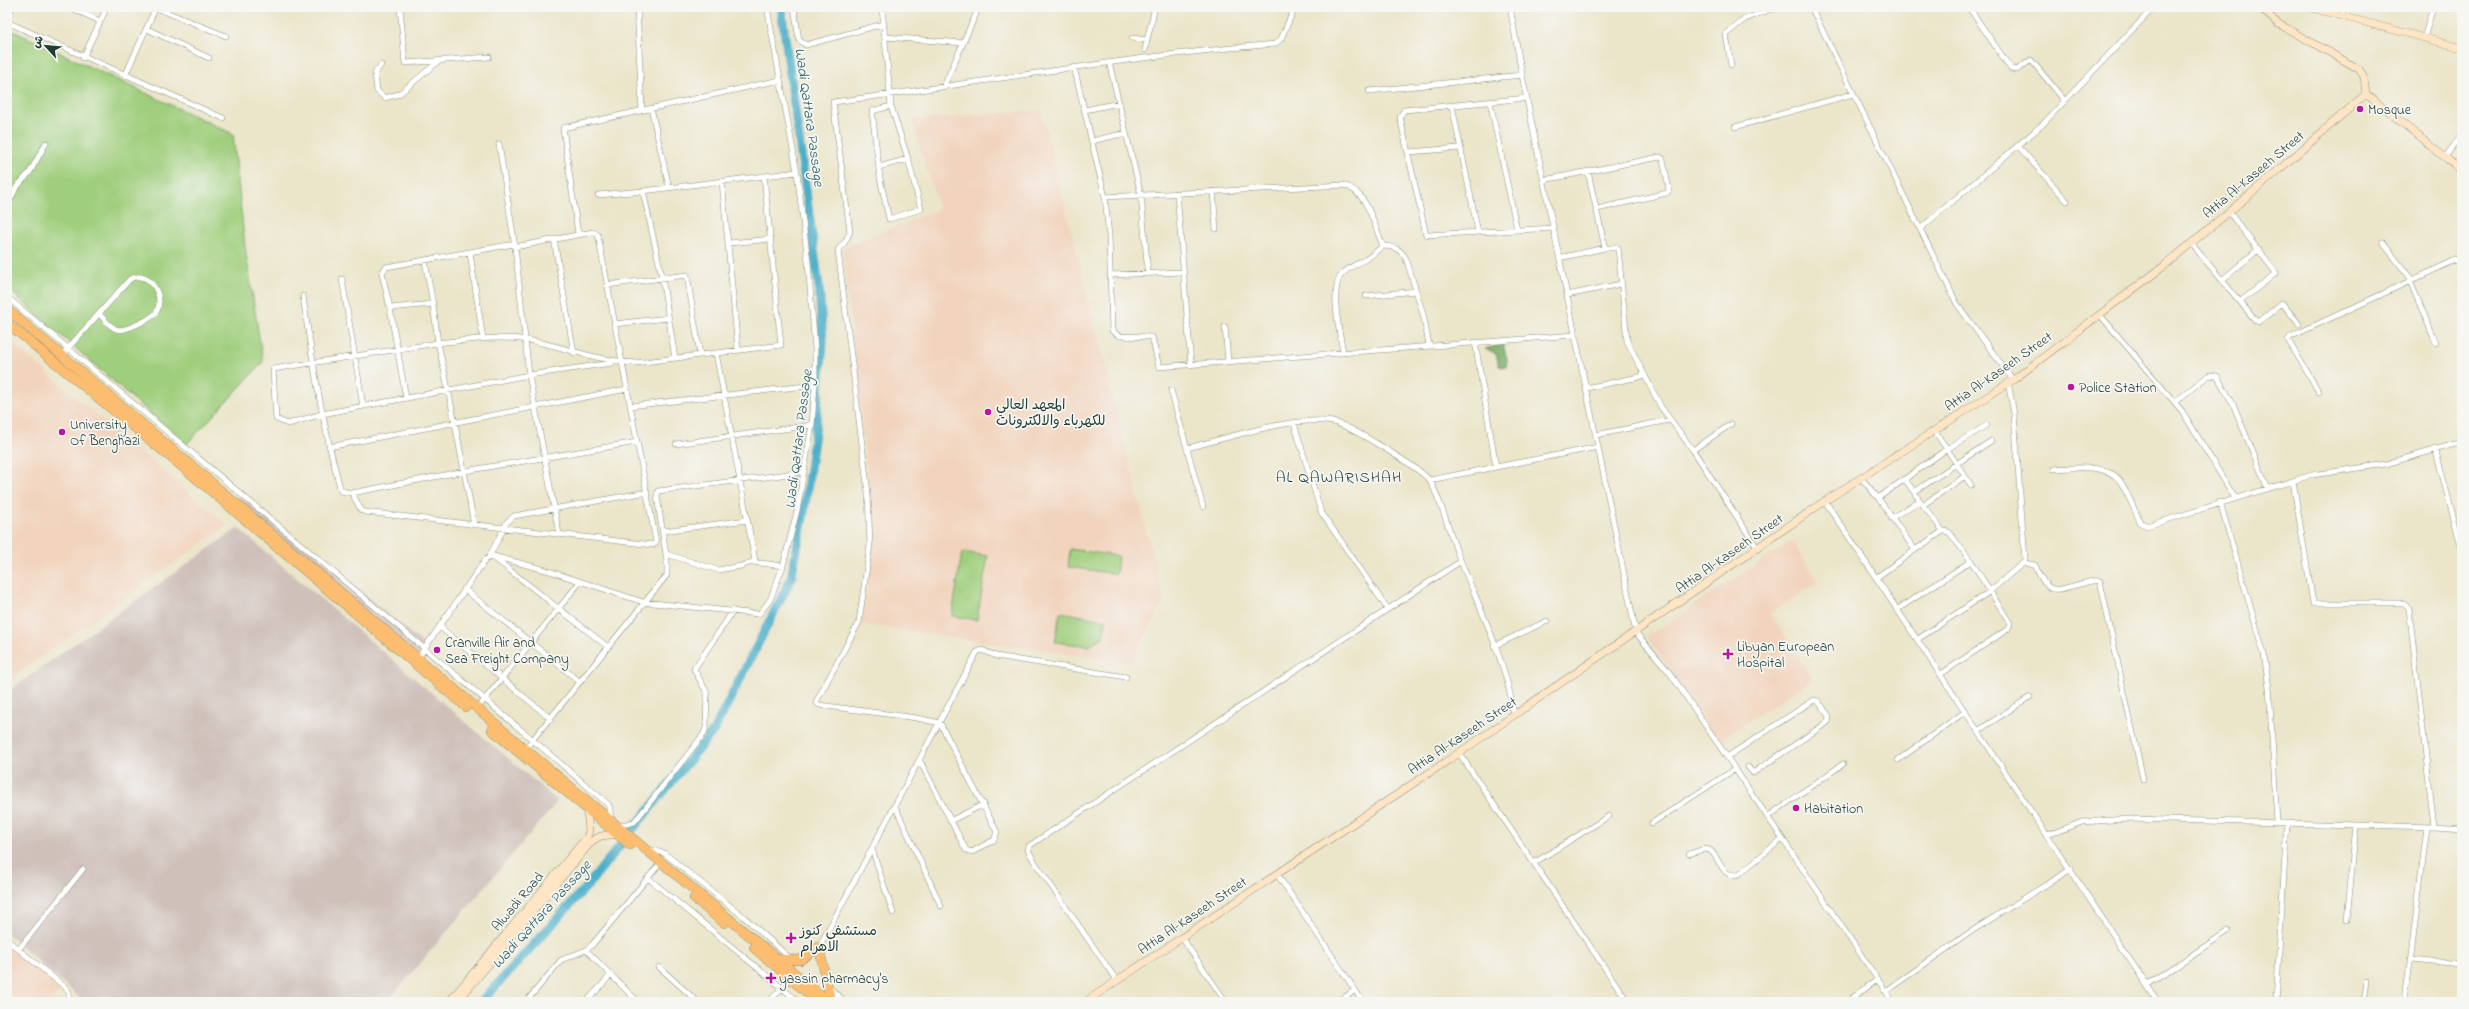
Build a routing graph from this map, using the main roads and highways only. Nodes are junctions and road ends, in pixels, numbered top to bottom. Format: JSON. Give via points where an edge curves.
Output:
{"nodes":[{"id":1,"x":7,"y":309,"type":"edge"},
{"id":2,"x":7,"y":323,"type":"edge"},
{"id":3,"x":588,"y":806,"type":"junction"},
{"id":4,"x":616,"y":827,"type":"junction"},
{"id":5,"x":776,"y":959,"type":"junction"},
{"id":6,"x":818,"y":1002,"type":"edge"},
{"id":7,"x":830,"y":1002,"type":"edge"}],
"edges":[{"from":1,"to":3,"type":"highway","via":[[525,749]]},
{"from":2,"to":3,"type":"highway"},
{"from":3,"to":4,"type":"highway"},
{"from":3,"to":4,"type":"highway"},
{"from":4,"to":5,"type":"highway"},
{"from":4,"to":6,"type":"highway","via":[[658,867]]},
{"from":5,"to":7,"type":"highway"},
{"from":5,"to":7,"type":"highway","via":[[800,960],[820,947]]}]}
